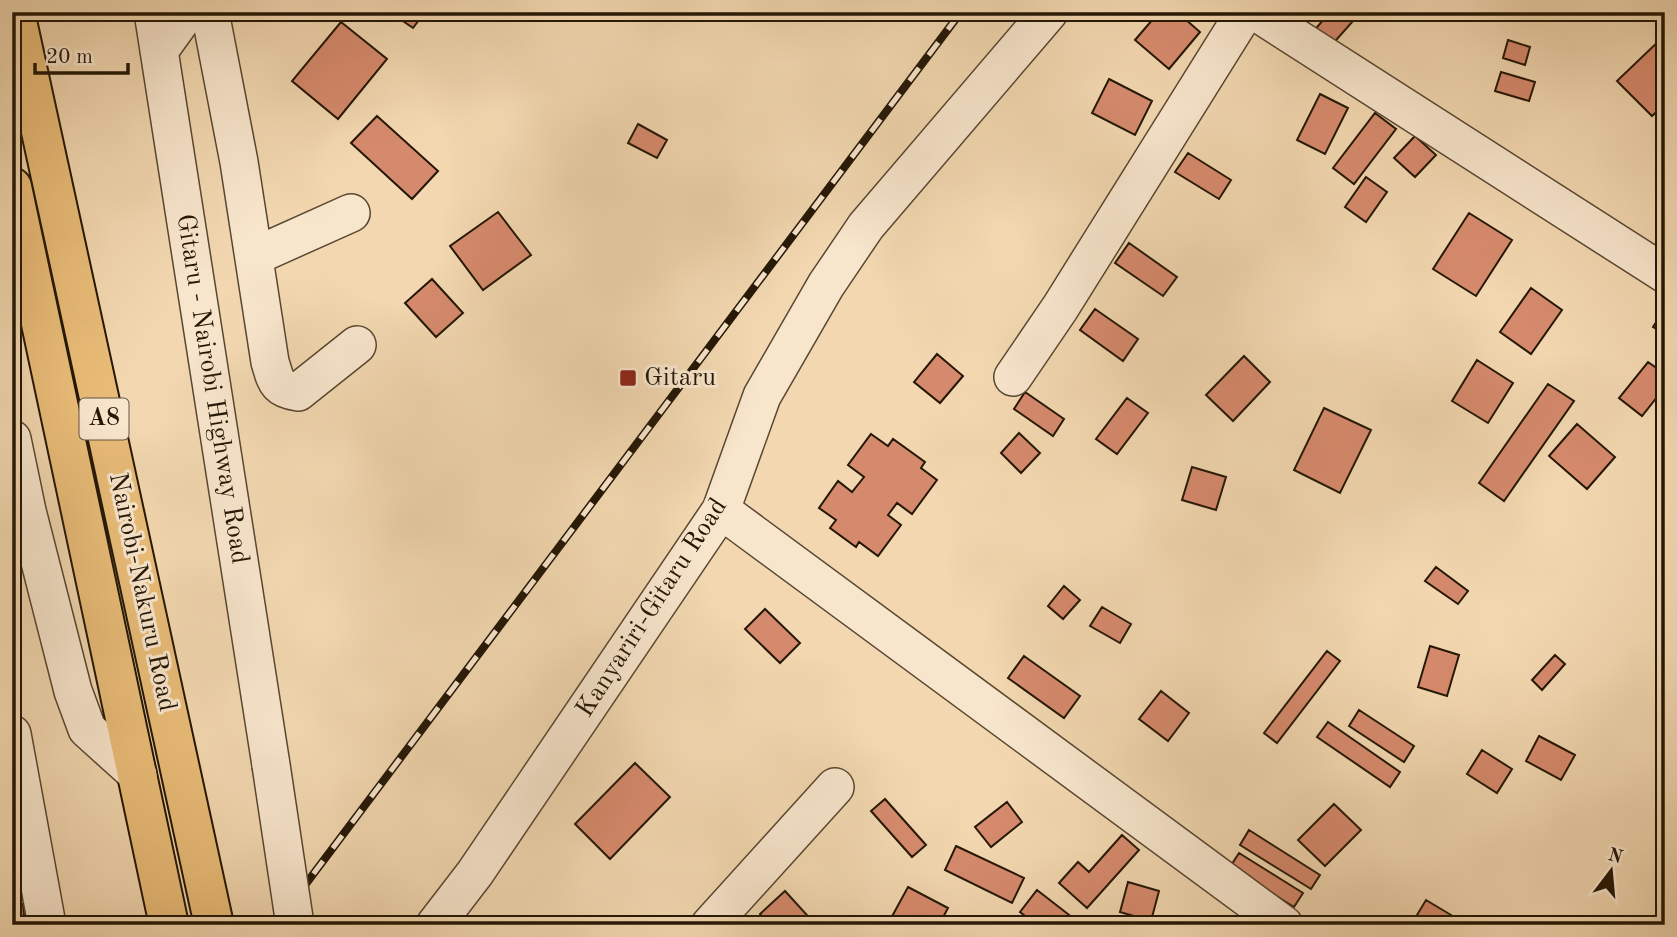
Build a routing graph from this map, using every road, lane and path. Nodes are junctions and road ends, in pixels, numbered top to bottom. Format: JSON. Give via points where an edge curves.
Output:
{"nodes":[{"id":1,"x":15,"y":12,"type":"edge"},
{"id":2,"x":153,"y":12,"type":"edge"},
{"id":3,"x":187,"y":12,"type":"edge"},
{"id":4,"x":211,"y":12,"type":"edge"},
{"id":5,"x":1049,"y":12,"type":"edge"},
{"id":6,"x":1245,"y":12,"type":"edge"},
{"id":7,"x":1256,"y":12,"type":"edge"},
{"id":8,"x":159,"y":51,"type":"junction"},
{"id":9,"x":12,"y":187,"type":"edge"},
{"id":10,"x":351,"y":213,"type":"dead end"},
{"id":11,"x":255,"y":256,"type":"junction"},
{"id":12,"x":1665,"y":274,"type":"edge"},
{"id":13,"x":357,"y":345,"type":"dead end"},
{"id":14,"x":1013,"y":377,"type":"dead end"},
{"id":15,"x":12,"y":439,"type":"edge"},
{"id":16,"x":721,"y":510,"type":"junction"},
{"id":17,"x":12,"y":734,"type":"edge"},
{"id":18,"x":138,"y":775,"type":"junction"},
{"id":19,"x":835,"y":787,"type":"dead end"},
{"id":20,"x":1273,"y":922,"type":"edge"},
{"id":21,"x":47,"y":925,"type":"edge"},
{"id":22,"x":169,"y":925,"type":"edge"},
{"id":23,"x":214,"y":925,"type":"edge"},
{"id":24,"x":295,"y":925,"type":"edge"},
{"id":25,"x":435,"y":925,"type":"edge"},
{"id":26,"x":710,"y":925,"type":"edge"}],
"edges":[{"from":1,"to":23,"type":"highway","name":"Nairobi-Nakuru Road","number":"A8"},
{"from":2,"to":8,"type":"street","name":"Gitaru - Nairobi Highway Road"},
{"from":3,"to":8,"type":"street"},
{"from":4,"to":11,"type":"street"},
{"from":5,"to":16,"type":"street","name":"Kanyariri-Gitaru Road","via":[[866,226],[826,285],[762,396]]},
{"from":6,"to":14,"type":"street"},
{"from":7,"to":12,"type":"street"},
{"from":8,"to":24,"type":"street","name":"Gitaru - Nairobi Highway Road","bridge":true},
{"from":9,"to":18,"type":"highway","name":"Nairobi-Nakuru Road","number":"A8"},
{"from":10,"to":11,"type":"street"},
{"from":11,"to":13,"type":"street","via":[[270,362],[276,381],[285,390],[298,392]]},
{"from":15,"to":18,"type":"street","via":[[73,691],[87,729]]},
{"from":16,"to":20,"type":"street"},
{"from":16,"to":25,"type":"street","name":"Kanyariri-Gitaru Road"},
{"from":17,"to":21,"type":"street"},
{"from":18,"to":22,"type":"highway","name":"Nairobi-Nakuru Road","number":"A8"},
{"from":19,"to":26,"type":"street"}]}
